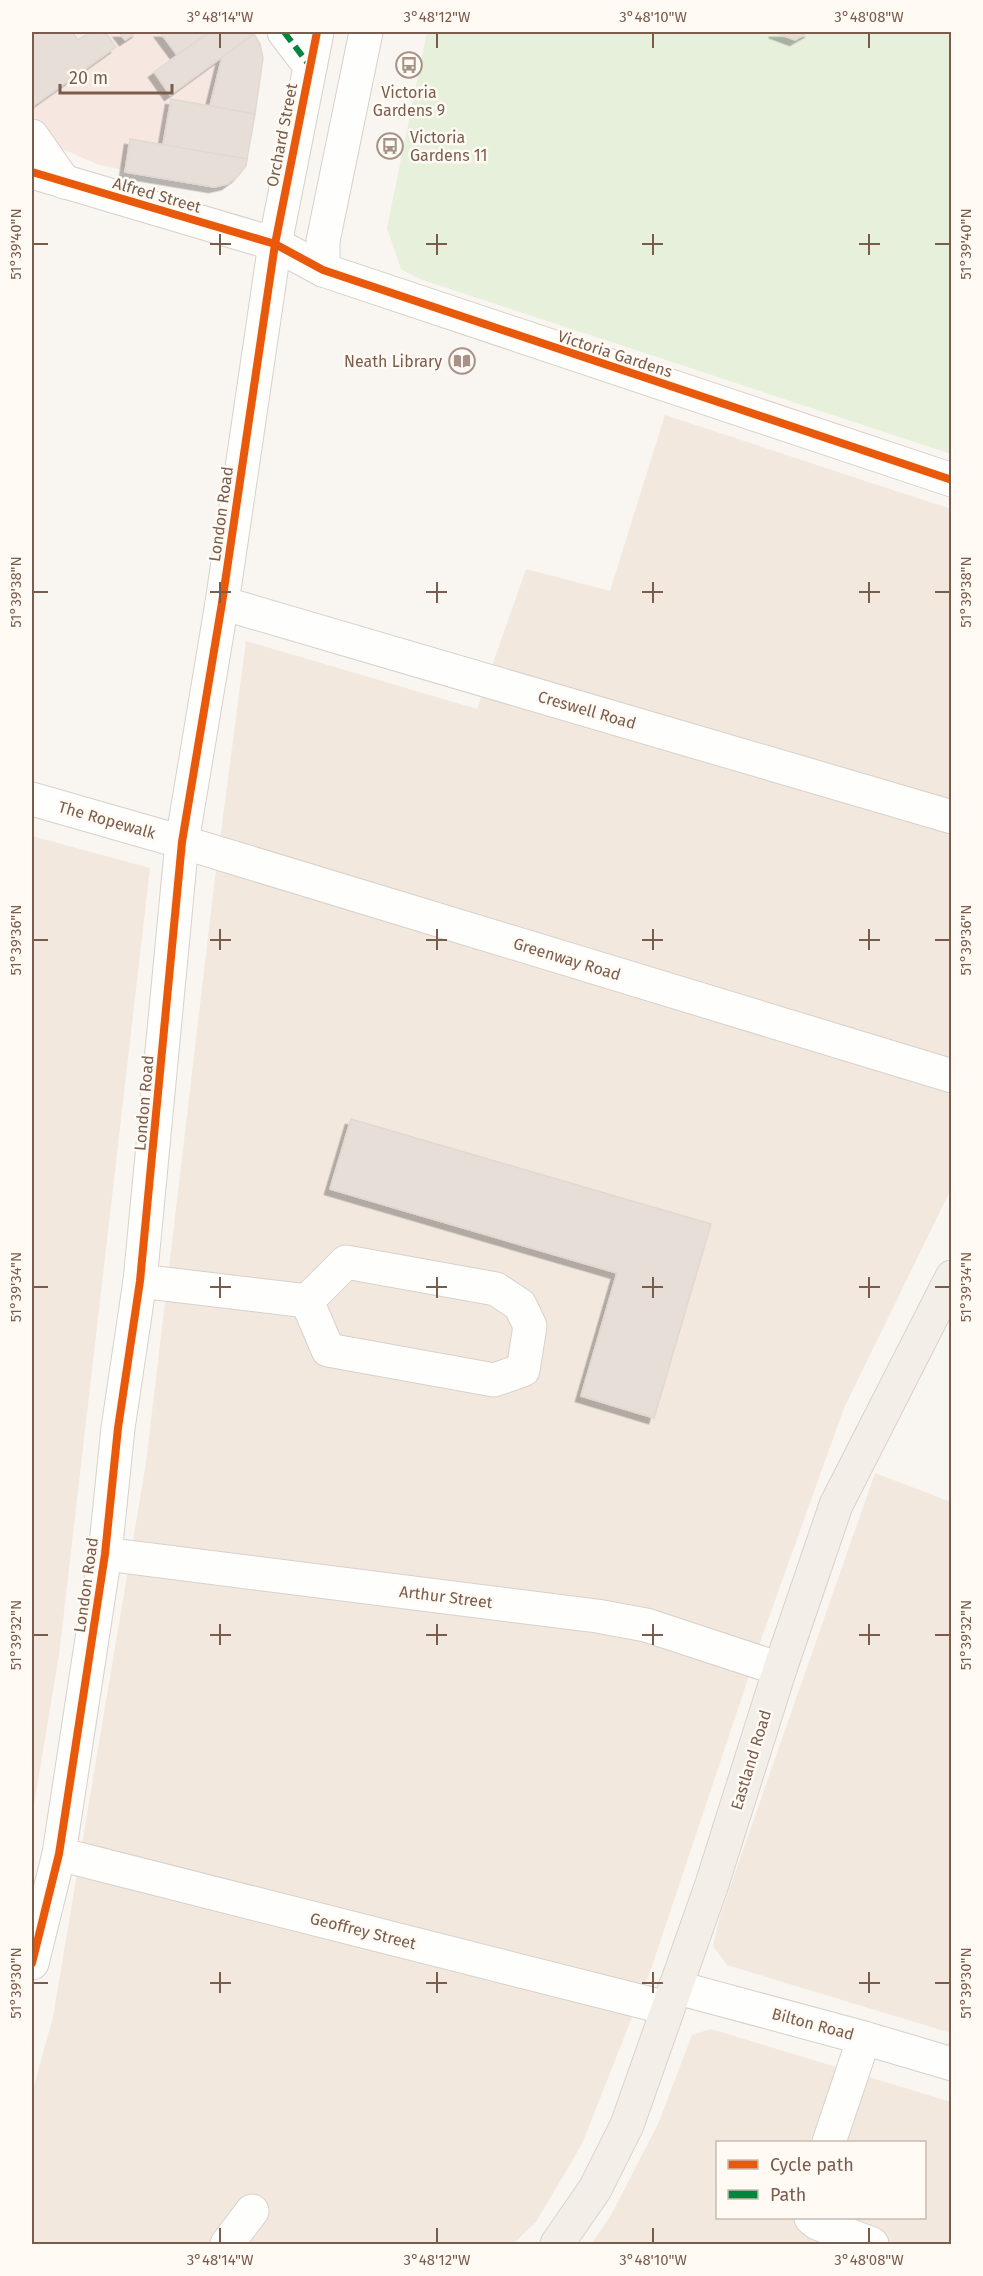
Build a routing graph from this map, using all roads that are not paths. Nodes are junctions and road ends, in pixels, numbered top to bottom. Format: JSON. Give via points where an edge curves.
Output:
{"nodes":[{"id":1,"x":284,"y":32,"type":"edge"},
{"id":2,"x":317,"y":32,"type":"edge"},
{"id":3,"x":366,"y":32,"type":"edge"},
{"id":4,"x":310,"y":66,"type":"junction"},
{"id":5,"x":32,"y":136,"type":"edge"},
{"id":6,"x":32,"y":172,"type":"edge"},
{"id":7,"x":64,"y":182,"type":"junction"},
{"id":8,"x":275,"y":244,"type":"junction"},
{"id":9,"x":323,"y":270,"type":"junction"},
{"id":10,"x":951,"y":480,"type":"edge"},
{"id":11,"x":222,"y":603,"type":"junction"},
{"id":12,"x":32,"y":799,"type":"edge"},
{"id":13,"x":951,"y":817,"type":"edge"},
{"id":14,"x":182,"y":842,"type":"junction"},
{"id":15,"x":951,"y":1076,"type":"edge"},
{"id":16,"x":951,"y":1277,"type":"edge"},
{"id":17,"x":140,"y":1281,"type":"junction"},
{"id":18,"x":307,"y":1301,"type":"junction"},
{"id":19,"x":105,"y":1554,"type":"junction"},
{"id":20,"x":780,"y":1669,"type":"junction"},
{"id":21,"x":59,"y":1854,"type":"junction"},
{"id":22,"x":32,"y":1963,"type":"edge"},
{"id":23,"x":671,"y":1998,"type":"junction"},
{"id":24,"x":864,"y":2038,"type":"junction"},
{"id":25,"x":951,"y":2064,"type":"edge"},
{"id":26,"x":829,"y":2141,"type":"edge"},
{"id":27,"x":252,"y":2211,"type":"dead end"},
{"id":28,"x":813,"y":2219,"type":"edge"},
{"id":29,"x":563,"y":2243,"type":"edge"},
{"id":30,"x":226,"y":2244,"type":"edge"},
{"id":31,"x":872,"y":2244,"type":"edge"}],
"edges":[{"from":1,"to":4,"type":"street"},
{"from":2,"to":4,"type":"street","name":"Orchard Street"},
{"from":3,"to":9,"type":"street","via":[[323,241]]},
{"from":4,"to":8,"type":"street","name":"Orchard Street"},
{"from":5,"to":7,"type":"street"},
{"from":6,"to":7,"type":"street","name":"Alfred Street"},
{"from":7,"to":8,"type":"street","name":"Alfred Street"},
{"from":8,"to":9,"type":"street","name":"Victoria Gardens"},
{"from":8,"to":11,"type":"street","name":"London Road"},
{"from":9,"to":10,"type":"street","name":"Victoria Gardens"},
{"from":11,"to":13,"type":"street","name":"Creswell Road"},
{"from":11,"to":14,"type":"street","name":"London Road"},
{"from":12,"to":14,"type":"street","name":"The Ropewalk"},
{"from":14,"to":15,"type":"street","name":"Greenway Road"},
{"from":14,"to":17,"type":"street","name":"London Road"},
{"from":16,"to":20,"type":"main road","name":"Eastland Road","via":[[836,1505]]},
{"from":17,"to":18,"type":"street"},
{"from":17,"to":19,"type":"street","name":"London Road","via":[[118,1428]]},
{"from":18,"to":18,"type":"street","via":[[346,1262],[496,1289],[520,1305],[530,1326],[523,1370],[494,1380],[328,1350]]},
{"from":19,"to":20,"type":"street","name":"Arthur Street","via":[[597,1616],[646,1625]]},
{"from":19,"to":21,"type":"street","name":"London Road"},
{"from":20,"to":23,"type":"main road","name":"Eastland Road","via":[[712,1884]]},
{"from":21,"to":22,"type":"street","name":"London Road"},
{"from":21,"to":23,"type":"street","name":"Geoffrey Street"},
{"from":23,"to":24,"type":"street","name":"Bilton Road"},
{"from":23,"to":29,"type":"main road","name":"Eastland Road","via":[[627,2125]]},
{"from":24,"to":25,"type":"street","name":"Bilton Road"},
{"from":24,"to":26,"type":"street"},
{"from":27,"to":30,"type":"street"},
{"from":28,"to":31,"type":"street"}]}
